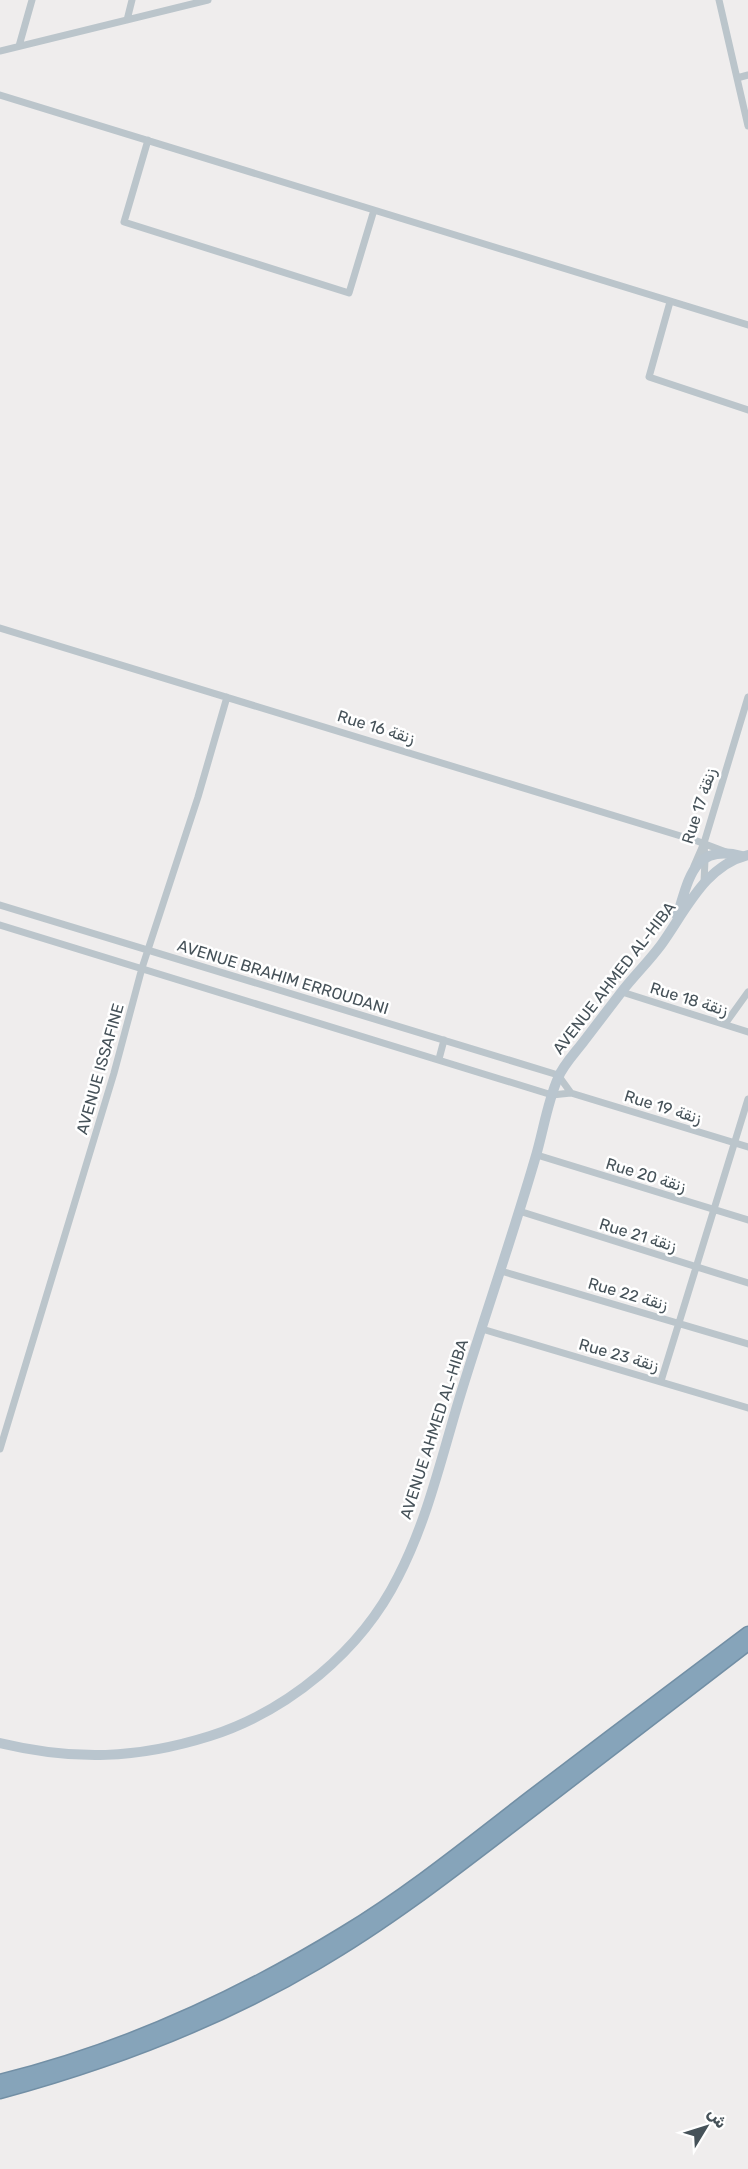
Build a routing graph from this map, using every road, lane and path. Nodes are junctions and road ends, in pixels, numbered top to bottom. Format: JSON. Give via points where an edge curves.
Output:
{"nodes":[{"id":1,"x":32,"y":0,"type":"edge"},
{"id":2,"x":132,"y":0,"type":"edge"},
{"id":3,"x":208,"y":0,"type":"edge"},
{"id":4,"x":719,"y":0,"type":"edge"},
{"id":5,"x":127,"y":20,"type":"junction"},
{"id":6,"x":19,"y":46,"type":"junction"},
{"id":7,"x":0,"y":51,"type":"edge"},
{"id":8,"x":748,"y":75,"type":"edge"},
{"id":9,"x":737,"y":78,"type":"junction"},
{"id":10,"x":0,"y":95,"type":"edge"},
{"id":11,"x":748,"y":126,"type":"edge"},
{"id":12,"x":148,"y":140,"type":"junction"},
{"id":13,"x":374,"y":210,"type":"junction"},
{"id":14,"x":670,"y":302,"type":"junction"},
{"id":15,"x":748,"y":325,"type":"edge"},
{"id":16,"x":748,"y":410,"type":"edge"},
{"id":17,"x":0,"y":628,"type":"edge"},
{"id":18,"x":227,"y":697,"type":"junction"},
{"id":19,"x":748,"y":697,"type":"edge"},
{"id":20,"x":704,"y":843,"type":"junction"},
{"id":21,"x":726,"y":852,"type":"junction"},
{"id":22,"x":745,"y":856,"type":"edge"},
{"id":23,"x":705,"y":857,"type":"junction"},
{"id":24,"x":690,"y":875,"type":"junction"},
{"id":25,"x":704,"y":882,"type":"junction"},
{"id":26,"x":0,"y":905,"type":"edge"},
{"id":27,"x":675,"y":922,"type":"junction"},
{"id":28,"x":0,"y":925,"type":"edge"},
{"id":29,"x":149,"y":950,"type":"junction"},
{"id":30,"x":142,"y":968,"type":"junction"},
{"id":31,"x":622,"y":992,"type":"junction"},
{"id":32,"x":748,"y":992,"type":"edge"},
{"id":33,"x":725,"y":1024,"type":"junction"},
{"id":34,"x":748,"y":1032,"type":"edge"},
{"id":35,"x":444,"y":1040,"type":"junction"},
{"id":36,"x":439,"y":1059,"type":"junction"},
{"id":37,"x":558,"y":1075,"type":"junction"},
{"id":38,"x":571,"y":1093,"type":"junction"},
{"id":39,"x":552,"y":1095,"type":"junction"},
{"id":40,"x":748,"y":1099,"type":"edge"},
{"id":41,"x":735,"y":1143,"type":"junction"},
{"id":42,"x":748,"y":1147,"type":"edge"},
{"id":43,"x":537,"y":1155,"type":"junction"},
{"id":44,"x":714,"y":1210,"type":"junction"},
{"id":45,"x":519,"y":1211,"type":"junction"},
{"id":46,"x":748,"y":1220,"type":"edge"},
{"id":47,"x":696,"y":1267,"type":"junction"},
{"id":48,"x":501,"y":1271,"type":"junction"},
{"id":49,"x":748,"y":1284,"type":"edge"},
{"id":50,"x":678,"y":1323,"type":"junction"},
{"id":51,"x":482,"y":1329,"type":"junction"},
{"id":52,"x":748,"y":1344,"type":"edge"},
{"id":53,"x":661,"y":1381,"type":"junction"},
{"id":54,"x":748,"y":1408,"type":"edge"},
{"id":55,"x":0,"y":1449,"type":"edge"},
{"id":56,"x":748,"y":1633,"type":"edge"},
{"id":57,"x":748,"y":1644,"type":"edge"},
{"id":58,"x":0,"y":1743,"type":"edge"},
{"id":59,"x":0,"y":2081,"type":"edge"},
{"id":60,"x":0,"y":2092,"type":"edge"}],
"edges":[{"from":1,"to":6,"type":"street"},
{"from":2,"to":5,"type":"street"},
{"from":3,"to":5,"type":"street"},
{"from":4,"to":9,"type":"street"},
{"from":5,"to":6,"type":"street"},
{"from":6,"to":7,"type":"street"},
{"from":8,"to":9,"type":"street"},
{"from":9,"to":11,"type":"street"},
{"from":10,"to":12,"type":"street"},
{"from":12,"to":13,"type":"street"},
{"from":12,"to":13,"type":"street","via":[[124,222],[349,293]]},
{"from":13,"to":14,"type":"street"},
{"from":14,"to":15,"type":"street"},
{"from":14,"to":16,"type":"street","via":[[649,377]]},
{"from":17,"to":18,"type":"street","name":"Rue 16 زنقة"},
{"from":18,"to":20,"type":"street","name":"Rue 16 زنقة"},
{"from":18,"to":29,"type":"street","name":"AVENUE ISSAFINE"},
{"from":19,"to":20,"type":"street","name":"Rue 17 زنقة"},
{"from":20,"to":21,"type":"street","name":"Rue 16 زنقة"},
{"from":20,"to":23,"type":"street"},
{"from":20,"to":24,"type":"street","name":"Rue 17 زنقة"},
{"from":21,"to":22,"type":"street","name":"Rue 16 زنقة"},
{"from":21,"to":23,"type":"street"},
{"from":22,"to":25,"type":"street","name":"AVENUE AHMED AL-HIBA","via":[[726,863]]},
{"from":23,"to":24,"type":"street"},
{"from":23,"to":25,"type":"street"},
{"from":24,"to":27,"type":"street","name":"Rue 17 زنقة"},
{"from":25,"to":27,"type":"street","name":"AVENUE AHMED AL-HIBA"},
{"from":26,"to":29,"type":"street","name":"AVENUE BRAHIM ERROUDANI"},
{"from":27,"to":31,"type":"street","name":"AVENUE AHMED AL-HIBA"},
{"from":28,"to":30,"type":"street","name":"AVENUE BRAHIM ERROUDANI"},
{"from":29,"to":30,"type":"street","name":"AVENUE ISSAFINE"},
{"from":29,"to":35,"type":"street","name":"AVENUE BRAHIM ERROUDANI"},
{"from":30,"to":36,"type":"street","name":"AVENUE BRAHIM ERROUDANI"},
{"from":30,"to":55,"type":"street","name":"AVENUE ISSAFINE"},
{"from":31,"to":33,"type":"street","name":"Rue 18 زنقة"},
{"from":31,"to":37,"type":"street","name":"AVENUE AHMED AL-HIBA"},
{"from":32,"to":33,"type":"street"},
{"from":33,"to":34,"type":"street","name":"Rue 18 زنقة"},
{"from":35,"to":36,"type":"street"},
{"from":35,"to":37,"type":"street","name":"AVENUE BRAHIM ERROUDANI"},
{"from":36,"to":39,"type":"street","name":"AVENUE BRAHIM ERROUDANI"},
{"from":37,"to":38,"type":"street"},
{"from":37,"to":39,"type":"street","name":"AVENUE AHMED AL-HIBA"},
{"from":38,"to":39,"type":"street","name":"Rue 19 زنقة"},
{"from":38,"to":41,"type":"street","name":"Rue 19 زنقة"},
{"from":39,"to":43,"type":"street","name":"AVENUE AHMED AL-HIBA"},
{"from":40,"to":41,"type":"street"},
{"from":41,"to":42,"type":"street","name":"Rue 19 زنقة"},
{"from":41,"to":44,"type":"street"},
{"from":43,"to":44,"type":"street","name":"Rue 20 زنقة"},
{"from":43,"to":45,"type":"street","name":"AVENUE AHMED AL-HIBA"},
{"from":44,"to":46,"type":"street","name":"Rue 20 زنقة"},
{"from":44,"to":47,"type":"street"},
{"from":45,"to":47,"type":"street","name":"Rue 21 زنقة"},
{"from":45,"to":48,"type":"street","name":"AVENUE AHMED AL-HIBA"},
{"from":47,"to":49,"type":"street","name":"Rue 21 زنقة"},
{"from":47,"to":50,"type":"street"},
{"from":48,"to":50,"type":"street","name":"Rue 22 زنقة"},
{"from":48,"to":51,"type":"street","name":"AVENUE AHMED AL-HIBA"},
{"from":50,"to":52,"type":"street","name":"Rue 22 زنقة"},
{"from":50,"to":53,"type":"street"},
{"from":51,"to":53,"type":"street","name":"Rue 23 زنقة"},
{"from":51,"to":58,"type":"street","name":"AVENUE AHMED AL-HIBA","via":[[431,1496],[398,1578],[366,1626],[316,1677],[253,1719],[164,1750],[83,1756]]},
{"from":53,"to":54,"type":"street","name":"Rue 23 زنقة"},
{"from":56,"to":59,"type":"highway","via":[[415,1886],[344,1934],[174,2023]]},
{"from":57,"to":60,"type":"highway","via":[[437,1883],[318,1962],[182,2030],[117,2056]]}]}
